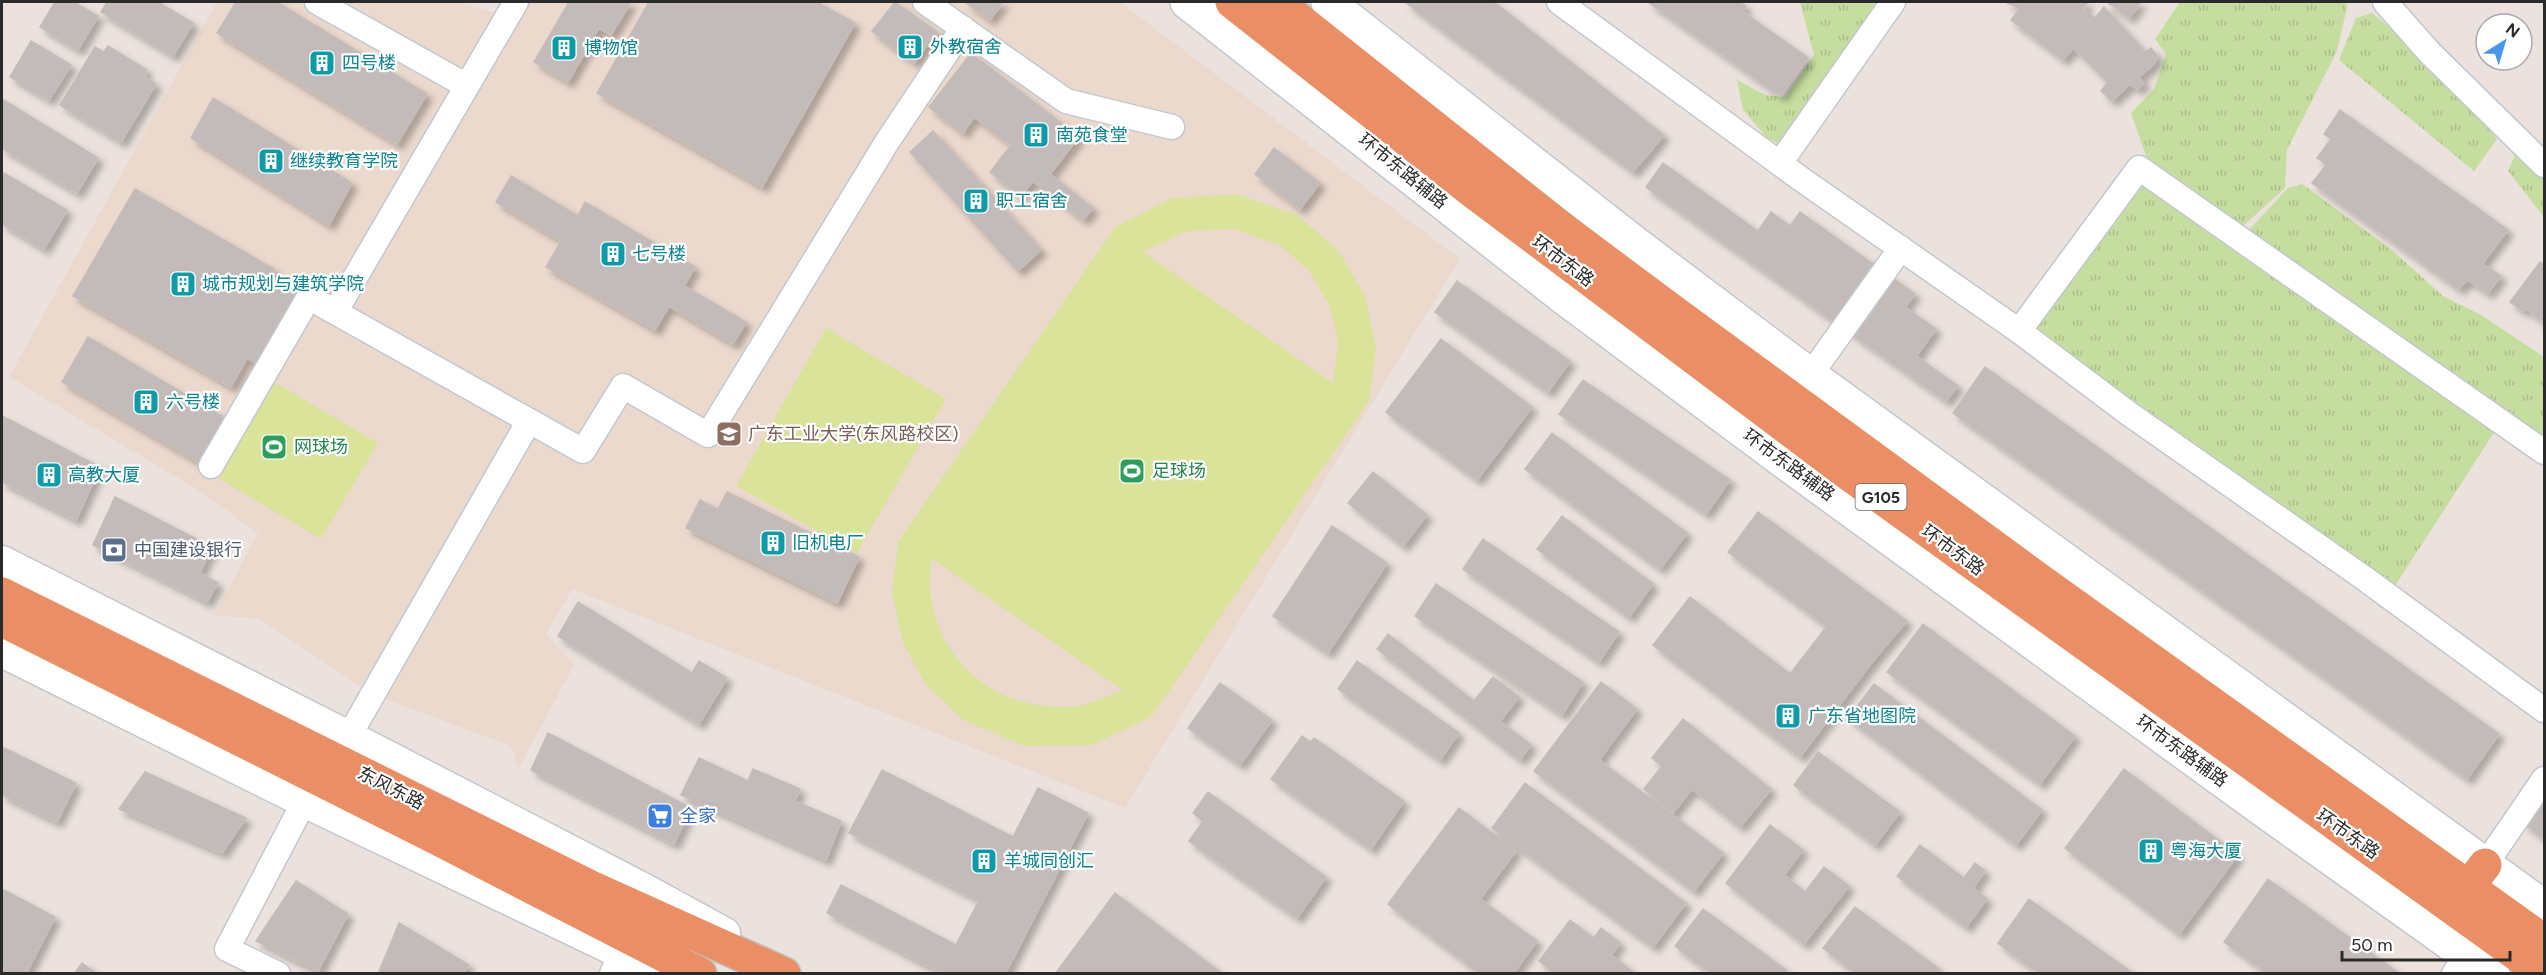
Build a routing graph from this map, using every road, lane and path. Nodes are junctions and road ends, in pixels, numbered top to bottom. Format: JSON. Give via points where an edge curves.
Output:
{"nodes":[{"id":1,"x":317,"y":2,"type":"edge"},
{"id":2,"x":492,"y":2,"type":"edge"},
{"id":3,"x":507,"y":2,"type":"edge"},
{"id":4,"x":516,"y":2,"type":"edge"},
{"id":5,"x":925,"y":2,"type":"edge"},
{"id":6,"x":1187,"y":2,"type":"edge"},
{"id":7,"x":1232,"y":2,"type":"edge"},
{"id":8,"x":1278,"y":2,"type":"edge"},
{"id":9,"x":1328,"y":2,"type":"edge"},
{"id":10,"x":1559,"y":2,"type":"edge"},
{"id":11,"x":1893,"y":2,"type":"edge"},
{"id":12,"x":2385,"y":2,"type":"edge"},
{"id":13,"x":963,"y":28,"type":"junction"},
{"id":14,"x":466,"y":86,"type":"junction"},
{"id":15,"x":1172,"y":127,"type":"dead end"},
{"id":16,"x":1780,"y":163,"type":"junction"},
{"id":17,"x":2544,"y":165,"type":"edge"},
{"id":18,"x":1901,"y":248,"type":"junction"},
{"id":19,"x":335,"y":312,"type":"junction"},
{"id":20,"x":2019,"y":331,"type":"junction"},
{"id":21,"x":1801,"y":387,"type":"junction"},
{"id":22,"x":529,"y":421,"type":"junction"},
{"id":23,"x":2544,"y":452,"type":"edge"},
{"id":24,"x":211,"y":466,"type":"dead end"},
{"id":25,"x":2,"y":561,"type":"edge"},
{"id":26,"x":2,"y":594,"type":"edge"},
{"id":27,"x":2,"y":620,"type":"edge"},
{"id":28,"x":2,"y":652,"type":"edge"},
{"id":29,"x":168,"y":690,"type":"junction"},
{"id":30,"x":2544,"y":710,"type":"edge"},
{"id":31,"x":349,"y":736,"type":"junction"},
{"id":32,"x":2544,"y":778,"type":"edge"},
{"id":33,"x":304,"y":802,"type":"junction"},
{"id":34,"x":2477,"y":876,"type":"junction"},
{"id":35,"x":2544,"y":907,"type":"edge"},
{"id":36,"x":2544,"y":941,"type":"edge"},
{"id":37,"x":616,"y":963,"type":"edge"},
{"id":38,"x":2461,"y":964,"type":"edge"},
{"id":39,"x":278,"y":974,"type":"edge"},
{"id":40,"x":664,"y":974,"type":"edge"},
{"id":41,"x":700,"y":974,"type":"edge"},
{"id":42,"x":784,"y":974,"type":"edge"},
{"id":43,"x":799,"y":974,"type":"edge"},
{"id":44,"x":2493,"y":974,"type":"edge"},
{"id":45,"x":2544,"y":974,"type":"edge"}],
"edges":[{"from":1,"to":14,"type":"street"},
{"from":2,"to":3,"type":"street"},
{"from":4,"to":14,"type":"street"},
{"from":5,"to":13,"type":"street"},
{"from":6,"to":38,"type":"main road","name":"环市东路辅路","via":[[1563,297],[2106,696]]},
{"from":7,"to":45,"type":"highway","name":"环市东路","number":"G105","via":[[1480,198],[1843,470]]},
{"from":8,"to":21,"type":"highway","name":"环市东路","number":"G105","via":[[1556,224]]},
{"from":9,"to":21,"type":"main road","via":[[1636,244]]},
{"from":10,"to":16,"type":"street"},
{"from":11,"to":16,"type":"street"},
{"from":12,"to":17,"type":"street","via":[[2429,52]]},
{"from":13,"to":15,"type":"street","via":[[1065,101]]},
{"from":13,"to":22,"type":"street","via":[[887,142],[708,435],[623,386],[583,451]]},
{"from":14,"to":19,"type":"street"},
{"from":16,"to":18,"type":"street"},
{"from":18,"to":20,"type":"street"},
{"from":18,"to":21,"type":"street"},
{"from":19,"to":22,"type":"street"},
{"from":19,"to":24,"type":"street","via":[[309,297]]},
{"from":20,"to":23,"type":"street","via":[[2139,168]]},
{"from":20,"to":30,"type":"street"},
{"from":21,"to":34,"type":"highway","name":"环市东路","number":"G105"},
{"from":22,"to":31,"type":"street"},
{"from":25,"to":31,"type":"street"},
{"from":26,"to":29,"type":"highway","name":"东风东路"},
{"from":27,"to":29,"type":"highway","name":"东风东路"},
{"from":28,"to":33,"type":"street"},
{"from":29,"to":41,"type":"highway","name":"东风东路"},
{"from":29,"to":42,"type":"highway","name":"东风东路"},
{"from":31,"to":43,"type":"street"},
{"from":32,"to":34,"type":"street"},
{"from":33,"to":37,"type":"street"},
{"from":33,"to":39,"type":"street","via":[[227,949]]},
{"from":34,"to":35,"type":"main road"},
{"from":34,"to":36,"type":"highway","name":"环市东路","number":"G105"},
{"from":37,"to":40,"type":"street"},
{"from":38,"to":44,"type":"main road","name":"环市东路辅路"}]}
